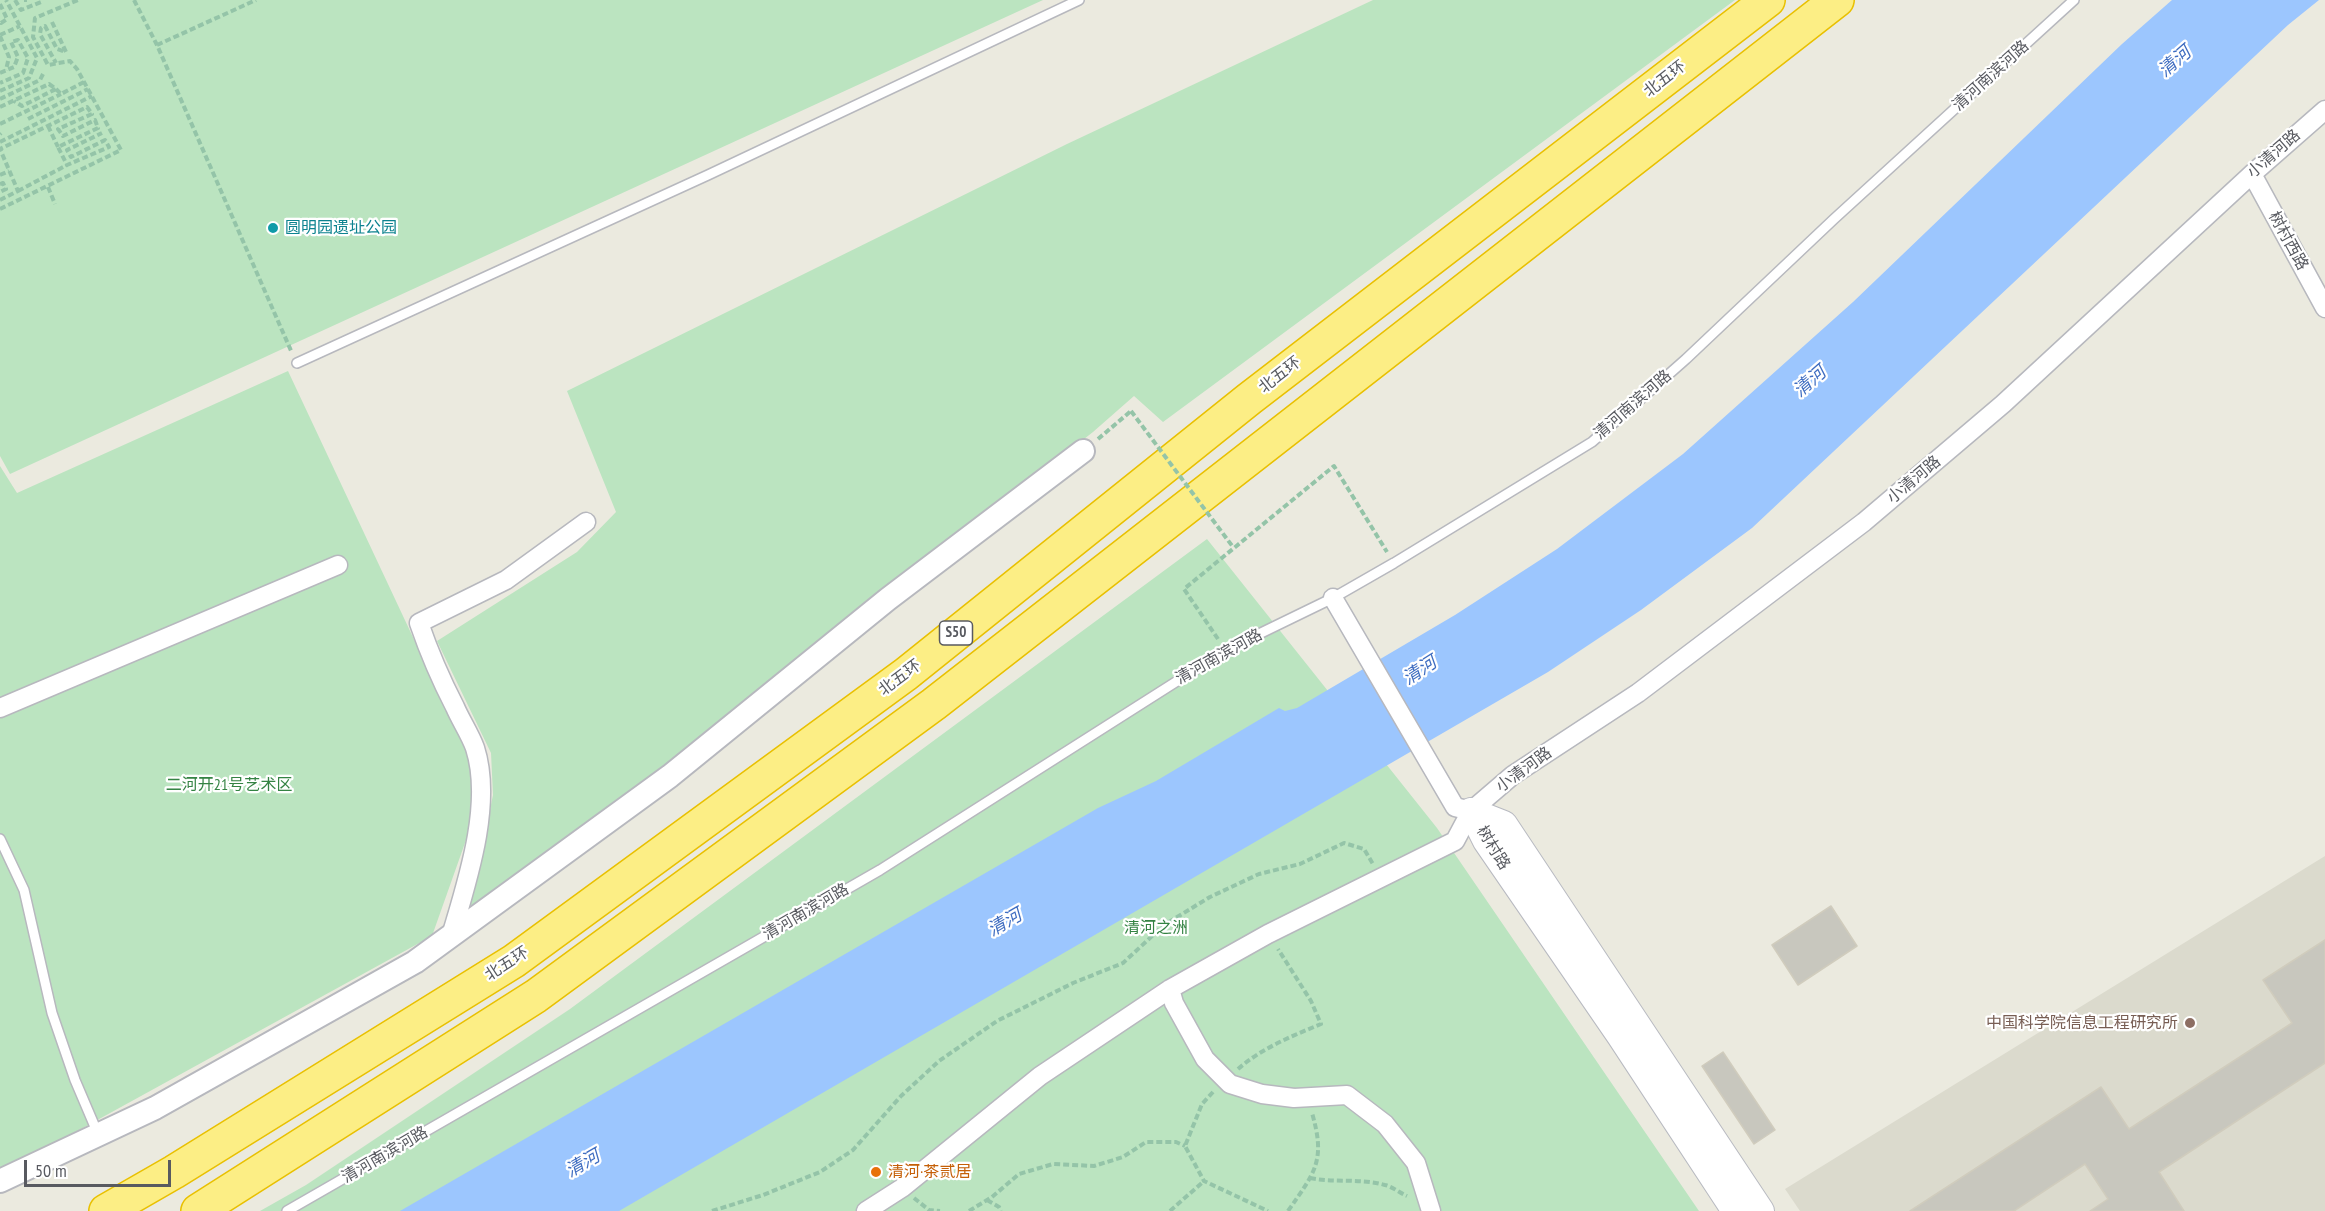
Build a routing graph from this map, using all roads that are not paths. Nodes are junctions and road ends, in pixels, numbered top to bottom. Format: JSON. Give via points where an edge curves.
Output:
{"nodes":[{"id":1,"x":1079,"y":0,"type":"edge"},
{"id":2,"x":1768,"y":0,"type":"edge"},
{"id":3,"x":1837,"y":0,"type":"edge"},
{"id":4,"x":2074,"y":0,"type":"edge"},
{"id":5,"x":2325,"y":110,"type":"edge"},
{"id":6,"x":2252,"y":174,"type":"junction"},
{"id":7,"x":2325,"y":308,"type":"edge"},
{"id":8,"x":297,"y":363,"type":"road end"},
{"id":9,"x":1083,"y":451,"type":"road end"},
{"id":10,"x":586,"y":522,"type":"dead end"},
{"id":11,"x":338,"y":565,"type":"dead end"},
{"id":12,"x":1333,"y":598,"type":"junction"},
{"id":13,"x":0,"y":708,"type":"edge"},
{"id":14,"x":1471,"y":811,"type":"junction"},
{"id":15,"x":0,"y":839,"type":"edge"},
{"id":16,"x":451,"y":936,"type":"junction"},
{"id":17,"x":1170,"y":989,"type":"junction"},
{"id":18,"x":98,"y":1134,"type":"junction"},
{"id":19,"x":174,"y":1172,"type":"junction"},
{"id":20,"x":0,"y":1181,"type":"edge"},
{"id":21,"x":93,"y":1211,"type":"edge"},
{"id":22,"x":106,"y":1211,"type":"edge"},
{"id":23,"x":198,"y":1211,"type":"edge"},
{"id":24,"x":287,"y":1211,"type":"edge"},
{"id":25,"x":866,"y":1211,"type":"edge"},
{"id":26,"x":1431,"y":1211,"type":"edge"},
{"id":27,"x":1735,"y":1211,"type":"edge"},
{"id":28,"x":1761,"y":1211,"type":"edge"}],
"edges":[{"from":1,"to":8,"type":"lane"},
{"from":2,"to":19,"type":"highway","name":"北五环","number":"S50","via":[[1249,399],[906,674],[514,961]]},
{"from":3,"to":23,"type":"highway","number":"S50","via":[[934,704],[536,996]]},
{"from":4,"to":12,"type":"lane","name":"清河南滨河路","via":[[1592,442]]},
{"from":5,"to":6,"type":"street","name":"小清河路"},
{"from":6,"to":7,"type":"street","name":"树村西路"},
{"from":6,"to":14,"type":"street","name":"小清河路","via":[[2003,404],[1864,522],[1638,693],[1513,775]]},
{"from":9,"to":16,"type":"street","via":[[888,598],[670,776]]},
{"from":10,"to":16,"type":"street","via":[[506,580],[419,623],[480,767],[480,812],[471,867]]},
{"from":11,"to":13,"type":"street"},
{"from":12,"to":14,"type":"street","via":[[1455,807]]},
{"from":12,"to":24,"type":"lane","name":"清河南滨河路","via":[[1226,650],[880,870]]},
{"from":14,"to":17,"type":"street","via":[[1455,841],[1268,934]]},
{"from":14,"to":27,"type":"main road","name":"树村路","via":[[1486,841]]},
{"from":14,"to":28,"type":"main road","name":"树村路","via":[[1504,824]]},
{"from":15,"to":18,"type":"lane","via":[[24,890],[51,1012]]},
{"from":16,"to":18,"type":"street","via":[[415,962],[155,1108]]},
{"from":17,"to":25,"type":"street","via":[[1040,1076],[902,1188]]},
{"from":17,"to":26,"type":"street","via":[[1174,1004],[1206,1059],[1230,1084],[1294,1098],[1347,1095],[1385,1124],[1416,1163]]},
{"from":18,"to":20,"type":"street"},
{"from":19,"to":21,"type":"highway"},
{"from":19,"to":22,"type":"highway","name":"北五环","number":"S50"}]}
